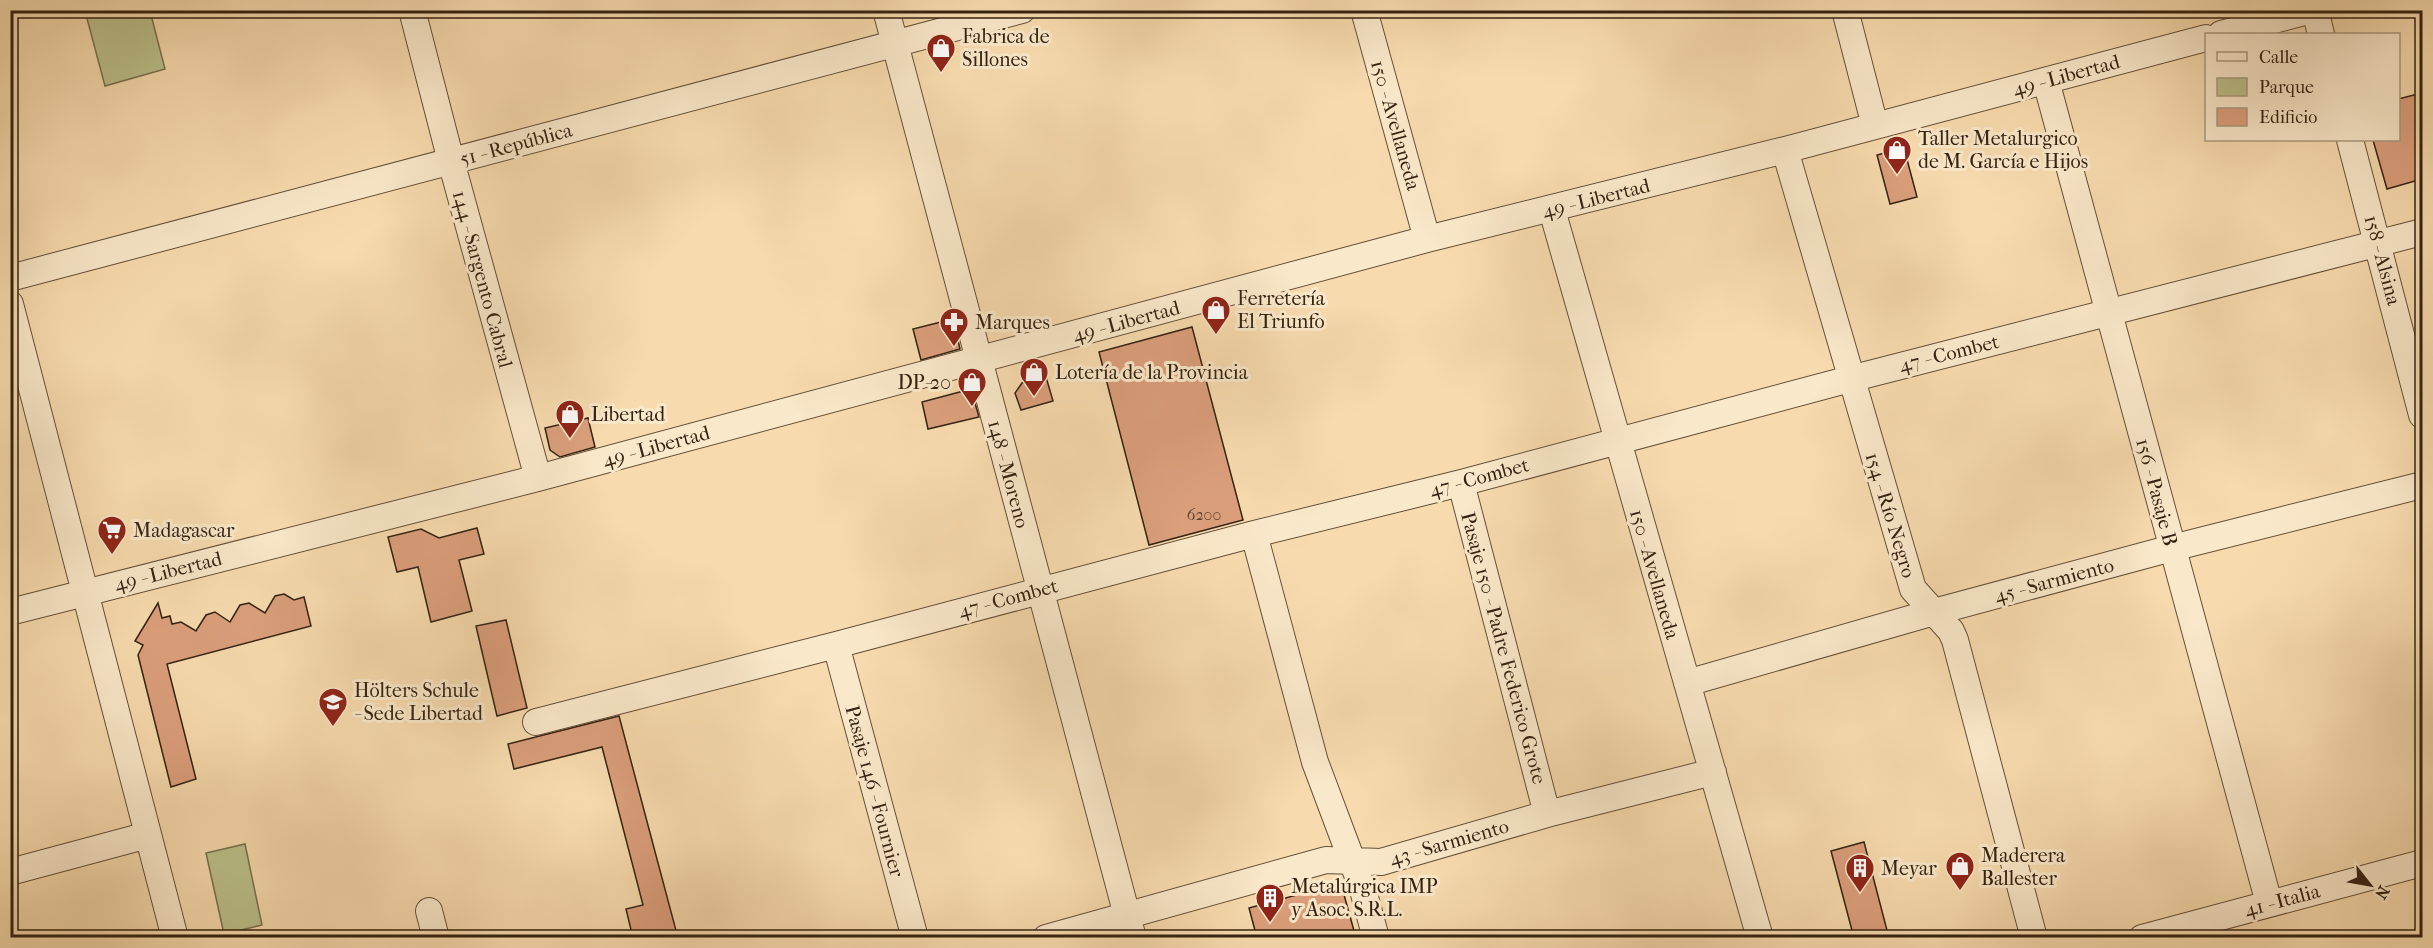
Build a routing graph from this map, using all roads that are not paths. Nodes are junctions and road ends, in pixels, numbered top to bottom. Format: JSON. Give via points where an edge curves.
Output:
{"nodes":[{"id":1,"x":412,"y":10,"type":"edge"},
{"id":2,"x":885,"y":10,"type":"edge"},
{"id":3,"x":1022,"y":10,"type":"edge"},
{"id":4,"x":1364,"y":10,"type":"edge"},
{"id":5,"x":1845,"y":10,"type":"edge"},
{"id":6,"x":2313,"y":10,"type":"edge"},
{"id":7,"x":2225,"y":33,"type":"edge"},
{"id":8,"x":2321,"y":33,"type":"edge"},
{"id":9,"x":2205,"y":38,"type":"edge"},
{"id":10,"x":894,"y":44,"type":"junction"},
{"id":11,"x":2046,"y":81,"type":"junction"},
{"id":12,"x":1875,"y":126,"type":"junction"},
{"id":13,"x":2350,"y":141,"type":"edge"},
{"id":14,"x":1785,"y":150,"type":"junction"},
{"id":15,"x":451,"y":161,"type":"junction"},
{"id":16,"x":1552,"y":210,"type":"junction"},
{"id":17,"x":2422,"y":232,"type":"edge"},
{"id":18,"x":1427,"y":239,"type":"junction"},
{"id":19,"x":2379,"y":244,"type":"junction"},
{"id":20,"x":10,"y":278,"type":"edge"},
{"id":21,"x":10,"y":304,"type":"edge"},
{"id":22,"x":2110,"y":312,"type":"junction"},
{"id":23,"x":979,"y":361,"type":"junction"},
{"id":24,"x":1850,"y":379,"type":"junction"},
{"id":25,"x":2422,"y":415,"type":"edge"},
{"id":26,"x":1616,"y":440,"type":"junction"},
{"id":27,"x":538,"y":478,"type":"junction"},
{"id":28,"x":1461,"y":483,"type":"junction"},
{"id":29,"x":2422,"y":485,"type":"edge"},
{"id":30,"x":1254,"y":534,"type":"junction"},
{"id":31,"x":2172,"y":548,"type":"junction"},
{"id":32,"x":1040,"y":589,"type":"junction"},
{"id":33,"x":86,"y":592,"type":"junction"},
{"id":34,"x":10,"y":612,"type":"edge"},
{"id":35,"x":1934,"y":612,"type":"junction"},
{"id":36,"x":836,"y":645,"type":"junction"},
{"id":37,"x":1687,"y":683,"type":"junction"},
{"id":38,"x":536,"y":722,"type":"dead end"},
{"id":39,"x":1713,"y":772,"type":"junction"},
{"id":40,"x":1547,"y":814,"type":"junction"},
{"id":41,"x":148,"y":835,"type":"junction"},
{"id":42,"x":1353,"y":861,"type":"junction"},
{"id":43,"x":2422,"y":863,"type":"edge"},
{"id":44,"x":10,"y":872,"type":"edge"},
{"id":45,"x":2269,"y":903,"type":"junction"},
{"id":46,"x":429,"y":911,"type":"dead end"},
{"id":47,"x":1130,"y":926,"type":"edge"},
{"id":48,"x":2149,"y":937,"type":"edge"},
{"id":49,"x":175,"y":938,"type":"edge"},
{"id":50,"x":436,"y":938,"type":"edge"},
{"id":51,"x":915,"y":938,"type":"edge"},
{"id":52,"x":1046,"y":938,"type":"edge"},
{"id":53,"x":1376,"y":938,"type":"edge"},
{"id":54,"x":1760,"y":938,"type":"edge"},
{"id":55,"x":2034,"y":938,"type":"edge"}],
"edges":[{"from":1,"to":15,"type":"street","name":"144 - Sargento Cabral"},
{"from":2,"to":10,"type":"street","name":"148 - Moreno"},
{"from":3,"to":10,"type":"street","name":"51 - República"},
{"from":4,"to":18,"type":"street","name":"150 - Avellaneda"},
{"from":5,"to":12,"type":"street"},
{"from":6,"to":7,"type":"street"},
{"from":6,"to":8,"type":"street"},
{"from":9,"to":11,"type":"street","name":"49 - Libertad"},
{"from":10,"to":15,"type":"street","name":"51 - República"},
{"from":10,"to":23,"type":"street","name":"148 - Moreno"},
{"from":11,"to":12,"type":"street","name":"49 - Libertad"},
{"from":11,"to":22,"type":"street","name":"156 - Pasaje B"},
{"from":12,"to":14,"type":"street","name":"49 - Libertad"},
{"from":13,"to":19,"type":"street","name":"158 - Alsina"},
{"from":14,"to":16,"type":"street","name":"49 - Libertad"},
{"from":14,"to":24,"type":"street","name":"154 - Río Negro"},
{"from":15,"to":20,"type":"street","name":"51 - República"},
{"from":15,"to":27,"type":"street","name":"144 - Sargento Cabral"},
{"from":16,"to":18,"type":"street","name":"49 - Libertad"},
{"from":16,"to":26,"type":"street","name":"150 - Avellaneda"},
{"from":17,"to":19,"type":"street","name":"47 - Combet"},
{"from":18,"to":23,"type":"street","name":"49 - Libertad"},
{"from":19,"to":22,"type":"street","name":"47 - Combet"},
{"from":19,"to":25,"type":"street","name":"158 - Alsina"},
{"from":21,"to":33,"type":"street"},
{"from":22,"to":24,"type":"street","name":"47 - Combet"},
{"from":22,"to":31,"type":"street","name":"156 - Pasaje B"},
{"from":23,"to":27,"type":"street","name":"49 - Libertad"},
{"from":23,"to":32,"type":"street","name":"148 - Moreno"},
{"from":24,"to":26,"type":"street","name":"47 - Combet"},
{"from":24,"to":35,"type":"street","name":"154 - Río Negro","via":[[1913,589]]},
{"from":26,"to":28,"type":"street","name":"47 - Combet"},
{"from":26,"to":37,"type":"street","name":"150 - Avellaneda"},
{"from":27,"to":33,"type":"street","name":"49 - Libertad"},
{"from":28,"to":30,"type":"street","name":"47 - Combet"},
{"from":28,"to":40,"type":"street","name":"Pasaje 150 - Padre Federico Grote"},
{"from":29,"to":31,"type":"street","name":"45 - Sarmiento"},
{"from":30,"to":32,"type":"street","name":"47 - Combet"},
{"from":30,"to":42,"type":"street","via":[[1315,762]]},
{"from":31,"to":35,"type":"street","name":"45 - Sarmiento"},
{"from":31,"to":45,"type":"street","name":"156 - Pasaje B"},
{"from":32,"to":36,"type":"street","name":"47 - Combet"},
{"from":32,"to":47,"type":"street","name":"148 - Moreno"},
{"from":33,"to":34,"type":"street","name":"49 - Libertad"},
{"from":33,"to":41,"type":"street"},
{"from":35,"to":37,"type":"street","name":"45 - Sarmiento"},
{"from":35,"to":55,"type":"street","name":"154 - Río Negro","via":[[1954,640]]},
{"from":36,"to":38,"type":"street","name":"47 - Combet"},
{"from":36,"to":51,"type":"street","name":"Pasaje 146 - Fournier"},
{"from":37,"to":39,"type":"street","name":"150 - Avellaneda"},
{"from":39,"to":40,"type":"street","name":"43 - Sarmiento"},
{"from":39,"to":54,"type":"street","name":"150 - Avellaneda"},
{"from":40,"to":42,"type":"street","name":"43 - Sarmiento","via":[[1382,862]]},
{"from":41,"to":44,"type":"street"},
{"from":41,"to":49,"type":"street"},
{"from":42,"to":47,"type":"street","name":"43 - Sarmiento","via":[[1326,860]]},
{"from":42,"to":53,"type":"street"},
{"from":43,"to":45,"type":"street","name":"41 - Italia"},
{"from":45,"to":48,"type":"street","name":"41 - Italia"},
{"from":46,"to":50,"type":"street"},
{"from":47,"to":52,"type":"street","name":"43 - Sarmiento"}]}
